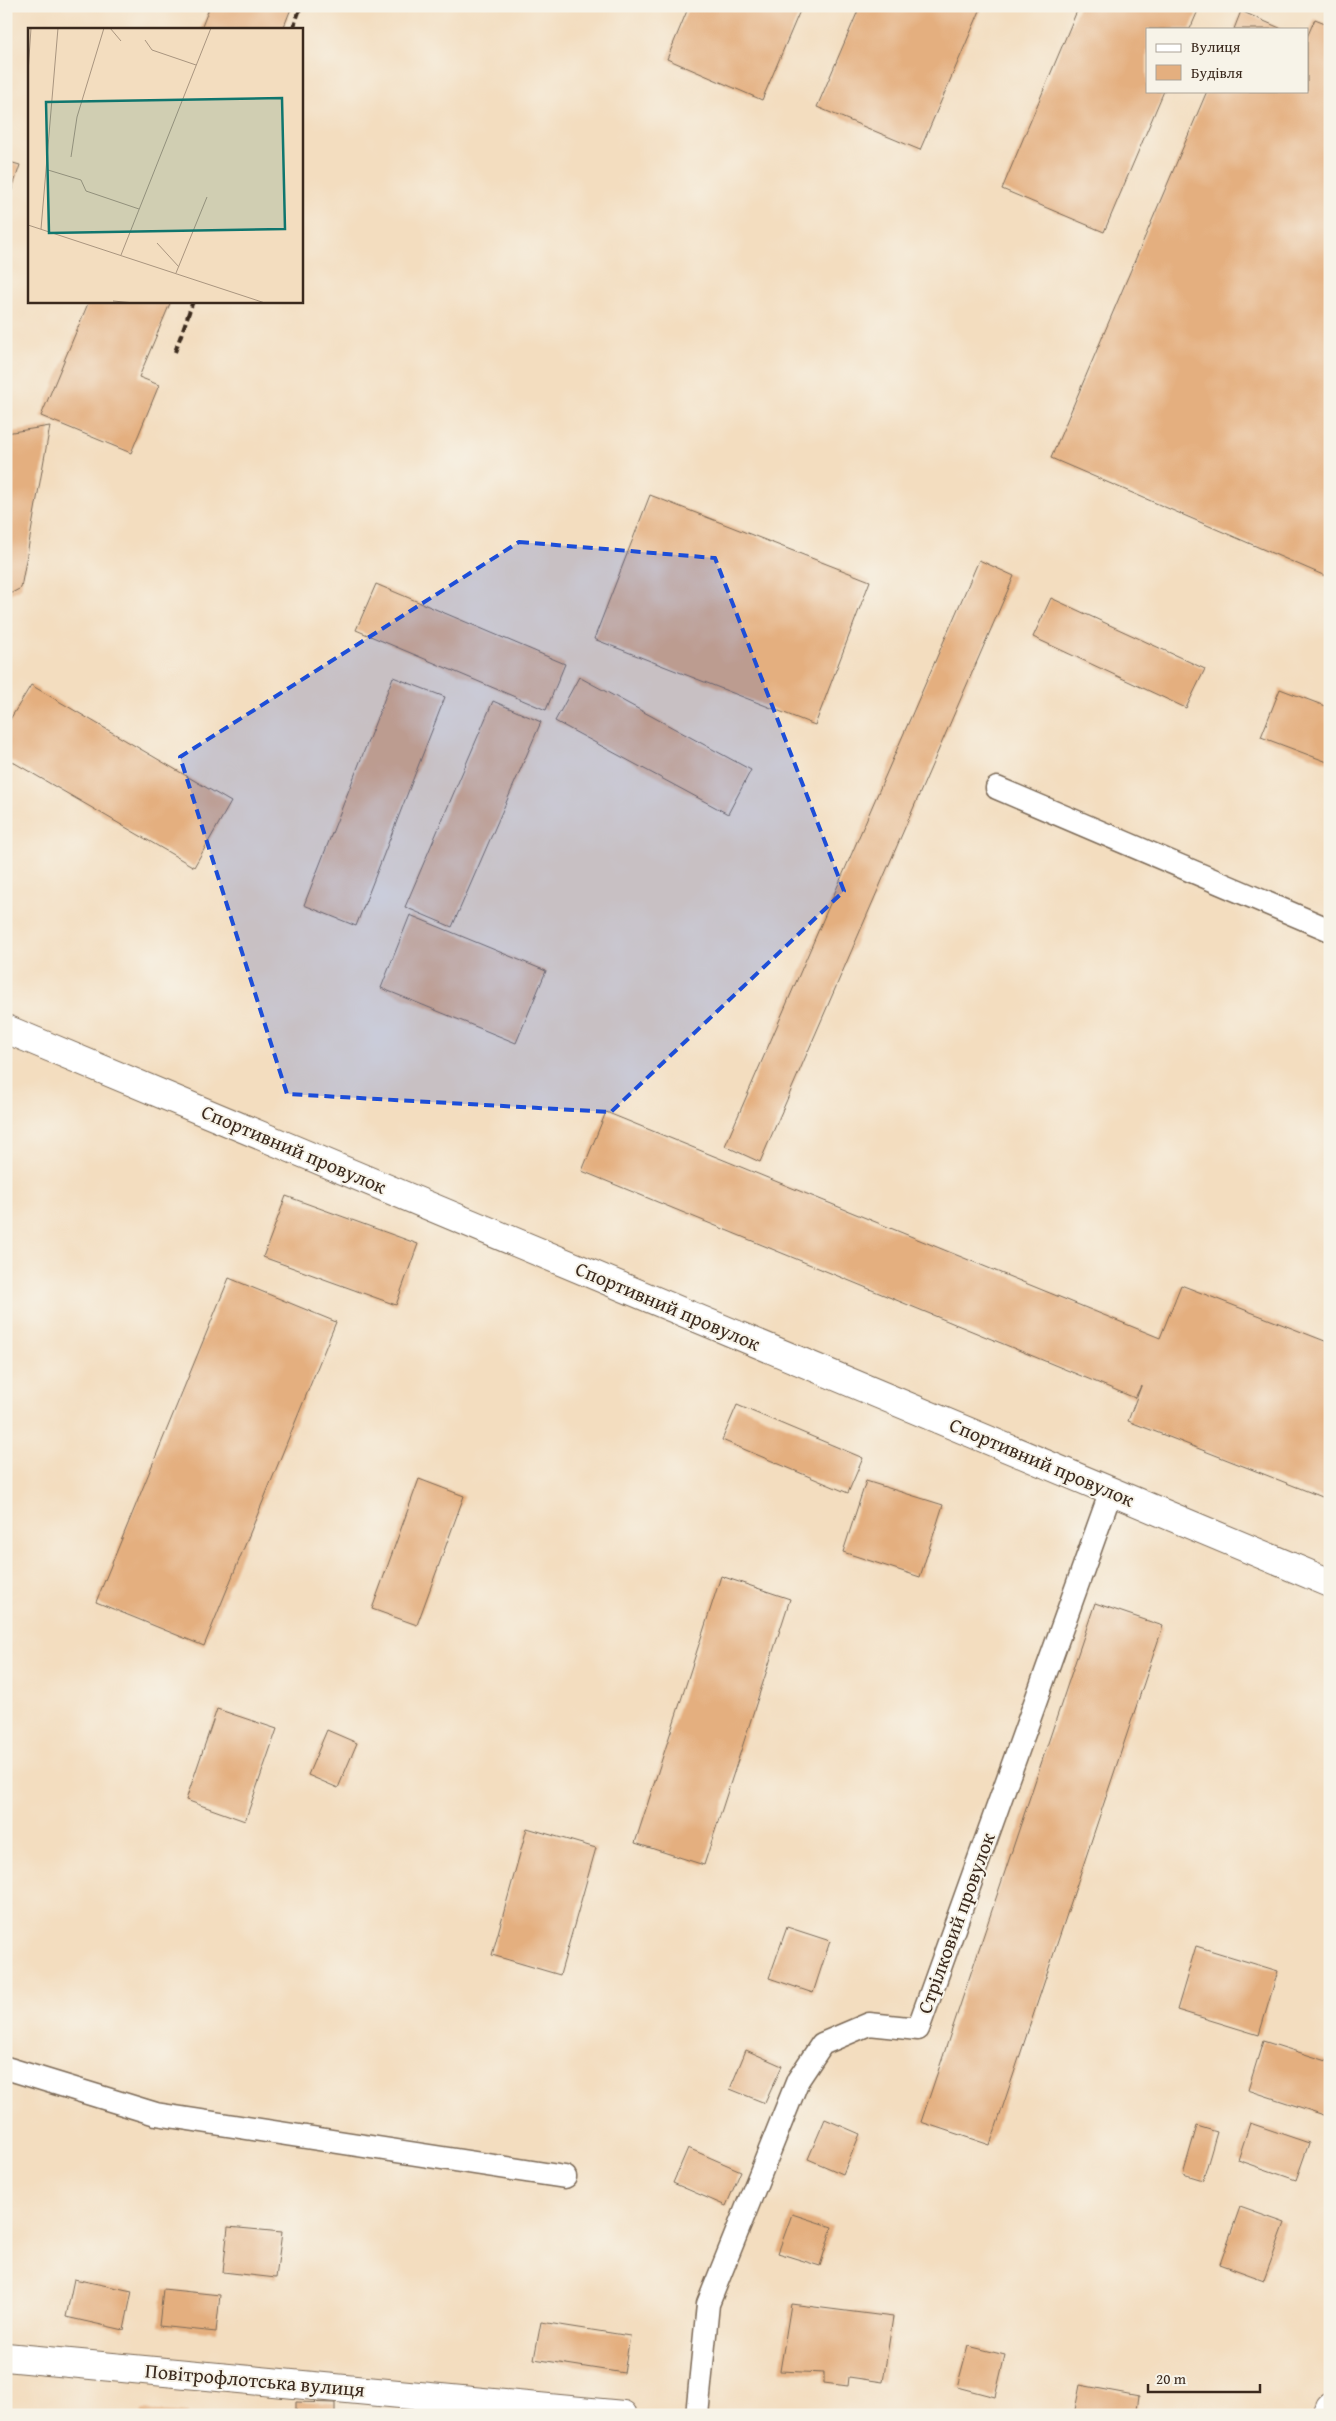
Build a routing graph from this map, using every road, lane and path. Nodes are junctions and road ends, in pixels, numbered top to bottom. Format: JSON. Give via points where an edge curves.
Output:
{"nodes":[{"id":1,"x":997,"y":788,"type":"dead end"},
{"id":2,"x":1330,"y":930,"type":"edge"},
{"id":3,"x":6,"y":1029,"type":"edge"},
{"id":4,"x":1111,"y":1491,"type":"junction"},
{"id":5,"x":1330,"y":1583,"type":"edge"},
{"id":6,"x":6,"y":2068,"type":"edge"},
{"id":7,"x":565,"y":2177,"type":"dead end"},
{"id":8,"x":6,"y":2357,"type":"edge"},
{"id":9,"x":1330,"y":2407,"type":"edge"},
{"id":10,"x":623,"y":2415,"type":"edge"},
{"id":11,"x":697,"y":2415,"type":"edge"},
{"id":12,"x":1327,"y":2415,"type":"edge"}],
"edges":[{"from":1,"to":2,"type":"lane"},
{"from":3,"to":4,"type":"street","name":"Спортивний провулок"},
{"from":4,"to":5,"type":"street","name":"Спортивний провулок"},
{"from":4,"to":11,"type":"lane","name":"Стрілковий провулок","via":[[918,2029],[869,2024],[822,2044],[798,2080],[708,2304]]},
{"from":6,"to":7,"type":"lane","via":[[156,2114]]},
{"from":8,"to":10,"type":"street","name":"Повітрофлотська вулиця"},
{"from":9,"to":12,"type":"street"}]}
